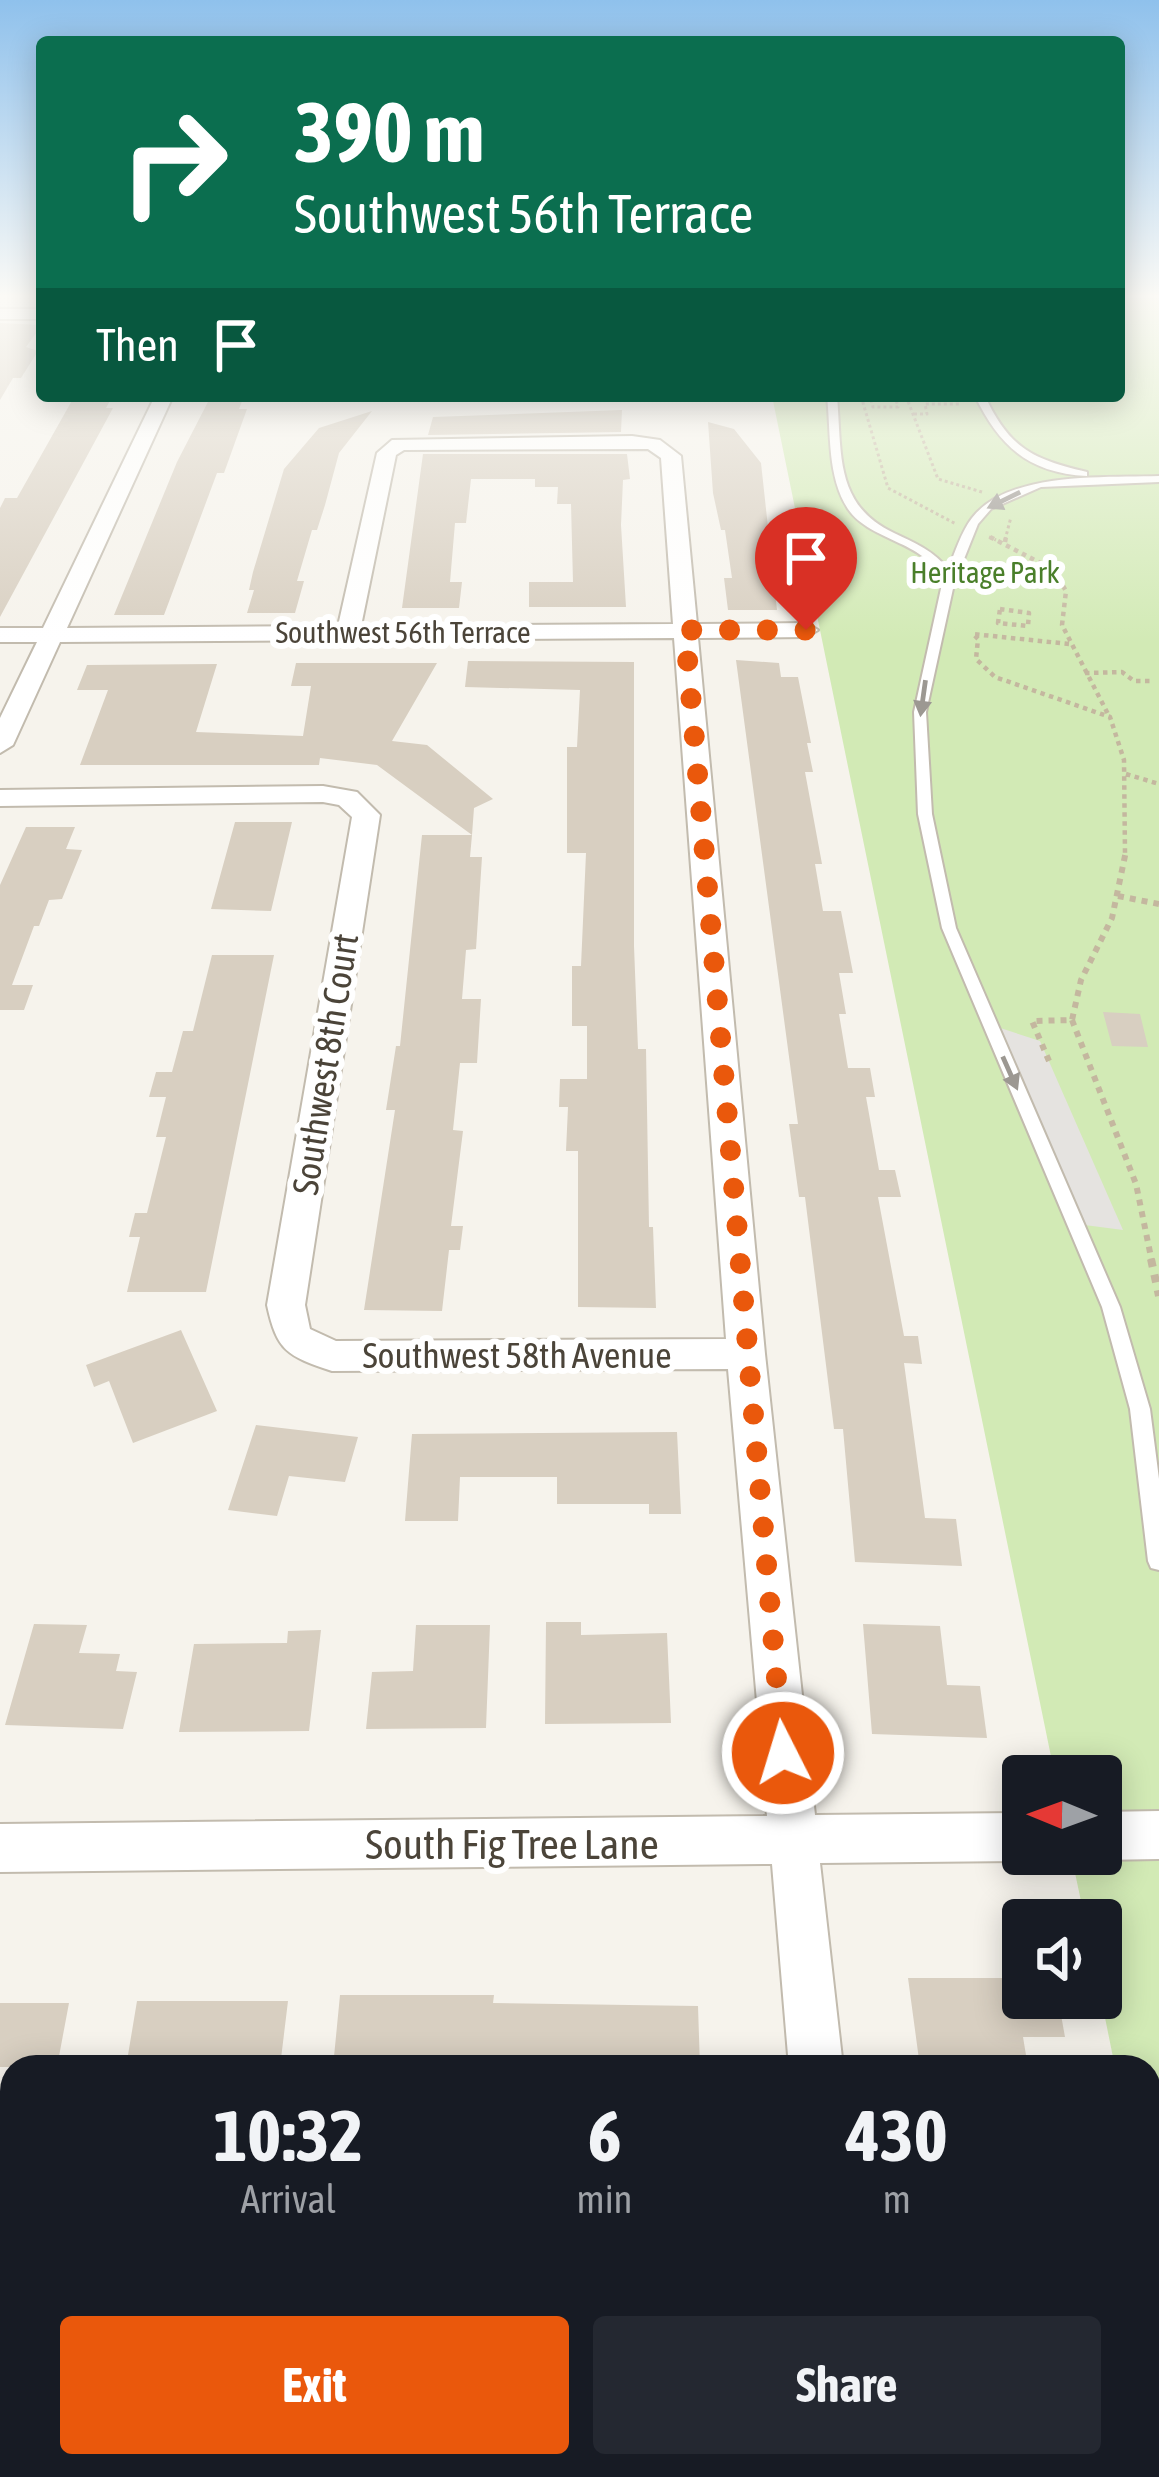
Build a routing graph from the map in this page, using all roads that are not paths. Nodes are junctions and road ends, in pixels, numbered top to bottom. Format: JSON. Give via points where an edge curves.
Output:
{"nodes":[{"id":1,"x":156,"y":413,"type":"edge"},
{"id":2,"x":833,"y":413,"type":"edge"},
{"id":3,"x":987,"y":413,"type":"edge"},
{"id":4,"x":1106,"y":479,"type":"junction"},
{"id":5,"x":1159,"y":479,"type":"edge"},
{"id":6,"x":948,"y":584,"type":"junction"},
{"id":7,"x":685,"y":630,"type":"junction"},
{"id":8,"x":806,"y":630,"type":"dead end"},
{"id":9,"x":348,"y":632,"type":"junction"},
{"id":10,"x":0,"y":635,"type":"edge"},
{"id":11,"x":52,"y":635,"type":"junction"},
{"id":12,"x":0,"y":746,"type":"edge"},
{"id":13,"x":0,"y":798,"type":"edge"},
{"id":14,"x":293,"y":1338,"type":"joint"},
{"id":15,"x":746,"y":1354,"type":"junction"},
{"id":16,"x":1159,"y":1561,"type":"edge"},
{"id":17,"x":1159,"y":1835,"type":"edge"},
{"id":18,"x":1122,"y":1836,"type":"edge"},
{"id":19,"x":1002,"y":1838,"type":"edge"},
{"id":20,"x":792,"y":1841,"type":"junction"},
{"id":21,"x":0,"y":1847,"type":"edge"},
{"id":22,"x":815,"y":2055,"type":"edge"}],
"edges":[{"from":1,"to":11,"type":"street"},
{"from":2,"to":6,"type":"lane","via":[[848,504],[887,537],[938,563]]},
{"from":3,"to":4,"type":"lane","via":[[998,437],[1017,452]]},
{"from":4,"to":5,"type":"lane"},
{"from":4,"to":6,"type":"lane","one_way":true,"via":[[1039,484],[987,506]]},
{"from":6,"to":16,"type":"lane","one_way":true,"via":[[920,712],[937,875],[949,928],[1111,1307],[1140,1409]]},
{"from":7,"to":8,"type":"street","name":"Southwest 56th Terrace"},
{"from":7,"to":9,"type":"street","name":"Southwest 56th Terrace"},
{"from":7,"to":9,"type":"street","via":[[670,456],[653,444],[399,444],[387,454]]},
{"from":7,"to":15,"type":"street"},
{"from":9,"to":11,"type":"street","name":"Southwest 56th Terrace"},
{"from":10,"to":11,"type":"street","name":"Southwest 56th Terrace"},
{"from":11,"to":12,"type":"street"},
{"from":13,"to":14,"type":"street","name":"Southwest 8th Court","via":[[323,794],[347,798],[366,815],[286,1304]]},
{"from":14,"to":15,"type":"street","name":"Southwest 58th Avenue","via":[[332,1356]]},
{"from":15,"to":20,"type":"street"},
{"from":17,"to":18,"type":"street"},
{"from":19,"to":20,"type":"street","name":"South Fig Tree Lane"},
{"from":20,"to":21,"type":"street","name":"South Fig Tree Lane"},
{"from":20,"to":22,"type":"street"}]}
